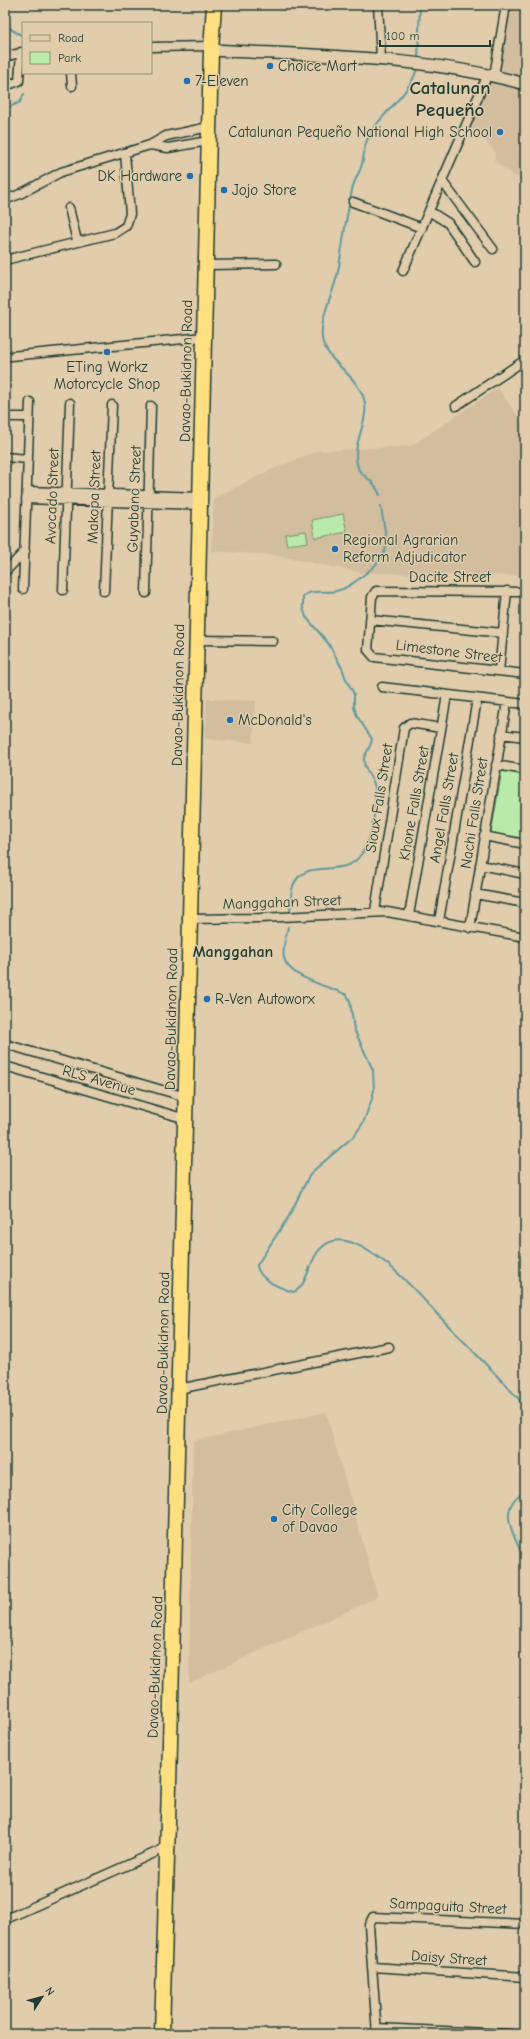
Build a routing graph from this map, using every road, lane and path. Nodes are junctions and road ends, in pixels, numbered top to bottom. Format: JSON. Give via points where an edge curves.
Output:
{"nodes":[{"id":1,"x":214,"y":5,"type":"edge"},
{"id":2,"x":378,"y":5,"type":"edge"},
{"id":3,"x":506,"y":5,"type":"edge"},
{"id":4,"x":152,"y":48,"type":"edge"},
{"id":5,"x":211,"y":48,"type":"junction"},
{"id":6,"x":22,"y":52,"type":"edge"},
{"id":7,"x":5,"y":57,"type":"edge"},
{"id":8,"x":381,"y":59,"type":"junction"},
{"id":9,"x":71,"y":74,"type":"edge"},
{"id":10,"x":491,"y":75,"type":"junction"},
{"id":11,"x":525,"y":84,"type":"edge"},
{"id":12,"x":5,"y":86,"type":"edge"},
{"id":13,"x":72,"y":86,"type":"dead end"},
{"id":14,"x":188,"y":131,"type":"junction"},
{"id":15,"x":209,"y":134,"type":"junction"},
{"id":16,"x":191,"y":144,"type":"junction"},
{"id":17,"x":150,"y":145,"type":"junction"},
{"id":18,"x":125,"y":153,"type":"junction"},
{"id":19,"x":442,"y":181,"type":"junction"},
{"id":20,"x":5,"y":200,"type":"edge"},
{"id":21,"x":353,"y":202,"type":"dead end"},
{"id":22,"x":70,"y":208,"type":"dead end"},
{"id":23,"x":429,"y":211,"type":"junction"},
{"id":24,"x":422,"y":228,"type":"junction"},
{"id":25,"x":78,"y":241,"type":"junction"},
{"id":26,"x":493,"y":249,"type":"dead end"},
{"id":27,"x":5,"y":260,"type":"edge"},
{"id":28,"x":475,"y":262,"type":"dead end"},
{"id":29,"x":276,"y":264,"type":"dead end"},
{"id":30,"x":205,"y":265,"type":"junction"},
{"id":31,"x":403,"y":272,"type":"dead end"},
{"id":32,"x":204,"y":338,"type":"junction"},
{"id":33,"x":11,"y":356,"type":"dead end"},
{"id":34,"x":525,"y":360,"type":"edge"},
{"id":35,"x":30,"y":402,"type":"dead end"},
{"id":36,"x":70,"y":403,"type":"dead end"},
{"id":37,"x":112,"y":405,"type":"dead end"},
{"id":38,"x":151,"y":406,"type":"dead end"},
{"id":39,"x":456,"y":406,"type":"dead end"},
{"id":40,"x":5,"y":417,"type":"edge"},
{"id":41,"x":29,"y":417,"type":"junction"},
{"id":42,"x":5,"y":457,"type":"edge"},
{"id":43,"x":28,"y":459,"type":"junction"},
{"id":44,"x":26,"y":495,"type":"junction"},
{"id":45,"x":66,"y":496,"type":"junction"},
{"id":46,"x":108,"y":498,"type":"junction"},
{"id":47,"x":148,"y":499,"type":"junction"},
{"id":48,"x":200,"y":501,"type":"junction"},
{"id":49,"x":25,"y":551,"type":"junction"},
{"id":50,"x":5,"y":572,"type":"edge"},
{"id":51,"x":23,"y":589,"type":"dead end"},
{"id":52,"x":63,"y":590,"type":"dead end"},
{"id":53,"x":104,"y":591,"type":"dead end"},
{"id":54,"x":507,"y":591,"type":"junction"},
{"id":55,"x":525,"y":592,"type":"edge"},
{"id":56,"x":146,"y":593,"type":"dead end"},
{"id":57,"x":370,"y":620,"type":"junction"},
{"id":58,"x":503,"y":633,"type":"junction"},
{"id":59,"x":196,"y":640,"type":"junction"},
{"id":60,"x":273,"y":641,"type":"dead end"},
{"id":61,"x":499,"y":671,"type":"junction"},
{"id":62,"x":525,"y":674,"type":"edge"},
{"id":63,"x":382,"y":687,"type":"dead end"},
{"id":64,"x":447,"y":695,"type":"junction"},
{"id":65,"x":477,"y":698,"type":"junction"},
{"id":66,"x":506,"y":702,"type":"junction"},
{"id":67,"x":525,"y":704,"type":"edge"},
{"id":68,"x":441,"y":728,"type":"junction"},
{"id":69,"x":501,"y":734,"type":"junction"},
{"id":70,"x":525,"y":737,"type":"edge"},
{"id":71,"x":496,"y":765,"type":"junction"},
{"id":72,"x":525,"y":770,"type":"edge"},
{"id":73,"x":484,"y":836,"type":"junction"},
{"id":74,"x":525,"y":844,"type":"edge"},
{"id":75,"x":480,"y":865,"type":"junction"},
{"id":76,"x":525,"y":874,"type":"edge"},
{"id":77,"x":475,"y":894,"type":"junction"},
{"id":78,"x":525,"y":903,"type":"edge"},
{"id":79,"x":375,"y":911,"type":"junction"},
{"id":80,"x":409,"y":915,"type":"junction"},
{"id":81,"x":189,"y":919,"type":"junction"},
{"id":82,"x":439,"y":921,"type":"junction"},
{"id":83,"x":470,"y":928,"type":"junction"},
{"id":84,"x":525,"y":938,"type":"edge"},
{"id":85,"x":5,"y":1044,"type":"edge"},
{"id":86,"x":5,"y":1066,"type":"edge"},
{"id":87,"x":186,"y":1096,"type":"junction"},
{"id":88,"x":186,"y":1119,"type":"junction"},
{"id":89,"x":389,"y":1347,"type":"dead end"},
{"id":90,"x":178,"y":1389,"type":"junction"},
{"id":91,"x":168,"y":1847,"type":"junction"},
{"id":92,"x":6,"y":1919,"type":"edge"},
{"id":93,"x":525,"y":1924,"type":"edge"},
{"id":94,"x":372,"y":1967,"type":"junction"},
{"id":95,"x":525,"y":1977,"type":"edge"},
{"id":96,"x":376,"y":2031,"type":"edge"},
{"id":97,"x":162,"y":2034,"type":"edge"},
{"id":98,"x":510,"y":2034,"type":"edge"}],
"edges":[{"from":1,"to":5,"type":"highway","name":"Davao-Bukidnon Road"},
{"from":2,"to":8,"type":"street"},
{"from":3,"to":10,"type":"street"},
{"from":4,"to":5,"type":"street"},
{"from":5,"to":8,"type":"street"},
{"from":5,"to":15,"type":"highway","name":"Davao-Bukidnon Road"},
{"from":6,"to":7,"type":"street"},
{"from":6,"to":12,"type":"street","via":[[18,82]]},
{"from":8,"to":10,"type":"street"},
{"from":9,"to":13,"type":"street"},
{"from":10,"to":11,"type":"street"},
{"from":10,"to":19,"type":"street"},
{"from":14,"to":15,"type":"street"},
{"from":14,"to":16,"type":"street"},
{"from":14,"to":17,"type":"street","via":[[166,136]]},
{"from":15,"to":16,"type":"street"},
{"from":15,"to":30,"type":"highway","name":"Davao-Bukidnon Road"},
{"from":16,"to":17,"type":"street","via":[[168,148]]},
{"from":17,"to":18,"type":"street"},
{"from":18,"to":20,"type":"street","via":[[61,172]]},
{"from":18,"to":25,"type":"street","via":[[130,214],[126,226],[115,233]]},
{"from":19,"to":23,"type":"street"},
{"from":19,"to":26,"type":"street"},
{"from":21,"to":24,"type":"street"},
{"from":22,"to":25,"type":"street"},
{"from":23,"to":24,"type":"street"},
{"from":23,"to":28,"type":"street","via":[[448,223]]},
{"from":24,"to":31,"type":"street"},
{"from":25,"to":27,"type":"street"},
{"from":29,"to":30,"type":"street"},
{"from":30,"to":32,"type":"highway","name":"Davao-Bukidnon Road"},
{"from":32,"to":33,"type":"street"},
{"from":32,"to":48,"type":"highway","name":"Davao-Bukidnon Road"},
{"from":34,"to":39,"type":"street"},
{"from":35,"to":41,"type":"street"},
{"from":36,"to":45,"type":"street","name":"Avocado Street"},
{"from":37,"to":46,"type":"street","name":"Makopa Street"},
{"from":38,"to":47,"type":"street","name":"Guyabano Street"},
{"from":40,"to":41,"type":"street"},
{"from":41,"to":43,"type":"street"},
{"from":42,"to":43,"type":"street"},
{"from":43,"to":44,"type":"street"},
{"from":44,"to":45,"type":"street"},
{"from":44,"to":49,"type":"street"},
{"from":45,"to":46,"type":"street"},
{"from":45,"to":52,"type":"street","name":"Avocado Street"},
{"from":46,"to":47,"type":"street"},
{"from":46,"to":53,"type":"street","name":"Makopa Street"},
{"from":47,"to":48,"type":"street"},
{"from":47,"to":56,"type":"street","name":"Guyabano Street"},
{"from":48,"to":59,"type":"highway","name":"Davao-Bukidnon Road"},
{"from":49,"to":50,"type":"street"},
{"from":49,"to":51,"type":"street"},
{"from":54,"to":55,"type":"street","name":"Dacite Street"},
{"from":54,"to":57,"type":"street","name":"Dacite Street","via":[[379,590],[374,592],[372,597]]},
{"from":54,"to":58,"type":"street"},
{"from":57,"to":58,"type":"street"},
{"from":57,"to":61,"type":"street","name":"Limestone Street","via":[[368,650],[374,657]]},
{"from":58,"to":61,"type":"street"},
{"from":59,"to":60,"type":"street"},
{"from":59,"to":81,"type":"highway","name":"Davao-Bukidnon Road"},
{"from":61,"to":62,"type":"street","name":"Limestone Street"},
{"from":63,"to":64,"type":"street"},
{"from":64,"to":65,"type":"street"},
{"from":64,"to":68,"type":"street","name":"Khone Falls Street"},
{"from":65,"to":66,"type":"street"},
{"from":65,"to":82,"type":"street","name":"Angel Falls Street"},
{"from":66,"to":67,"type":"street"},
{"from":66,"to":69,"type":"street","name":"Nachi Falls Street"},
{"from":68,"to":79,"type":"street","name":"Sioux Falls Street","via":[[410,723],[405,726]]},
{"from":68,"to":80,"type":"street","name":"Khone Falls Street"},
{"from":69,"to":70,"type":"street"},
{"from":69,"to":71,"type":"street","name":"Nachi Falls Street"},
{"from":71,"to":72,"type":"street"},
{"from":71,"to":73,"type":"street","name":"Nachi Falls Street"},
{"from":73,"to":74,"type":"street"},
{"from":73,"to":75,"type":"street","name":"Nachi Falls Street"},
{"from":75,"to":76,"type":"street"},
{"from":75,"to":77,"type":"street","name":"Nachi Falls Street"},
{"from":77,"to":78,"type":"street"},
{"from":77,"to":83,"type":"street","name":"Nachi Falls Street"},
{"from":79,"to":80,"type":"street","name":"Manggahan Street"},
{"from":79,"to":81,"type":"street","name":"Manggahan Street","via":[[260,918]]},
{"from":80,"to":82,"type":"street","name":"Manggahan Street"},
{"from":81,"to":87,"type":"highway","name":"Davao-Bukidnon Road"},
{"from":82,"to":83,"type":"street","name":"Manggahan Street"},
{"from":83,"to":84,"type":"street","name":"Manggahan Street"},
{"from":85,"to":87,"type":"street"},
{"from":86,"to":88,"type":"street","name":"RLS Avenue"},
{"from":87,"to":88,"type":"highway","name":"Davao-Bukidnon Road"},
{"from":88,"to":90,"type":"highway","name":"Davao-Bukidnon Road"},
{"from":89,"to":90,"type":"street"},
{"from":90,"to":91,"type":"highway","name":"Davao-Bukidnon Road"},
{"from":91,"to":92,"type":"street"},
{"from":91,"to":97,"type":"highway","name":"Davao-Bukidnon Road"},
{"from":93,"to":94,"type":"street","name":"Sampaguita Street","via":[[375,1917],[370,1919],[368,1925]]},
{"from":94,"to":95,"type":"street","name":"Daisy Street"},
{"from":94,"to":96,"type":"street"},
{"from":96,"to":98,"type":"street"}]}
